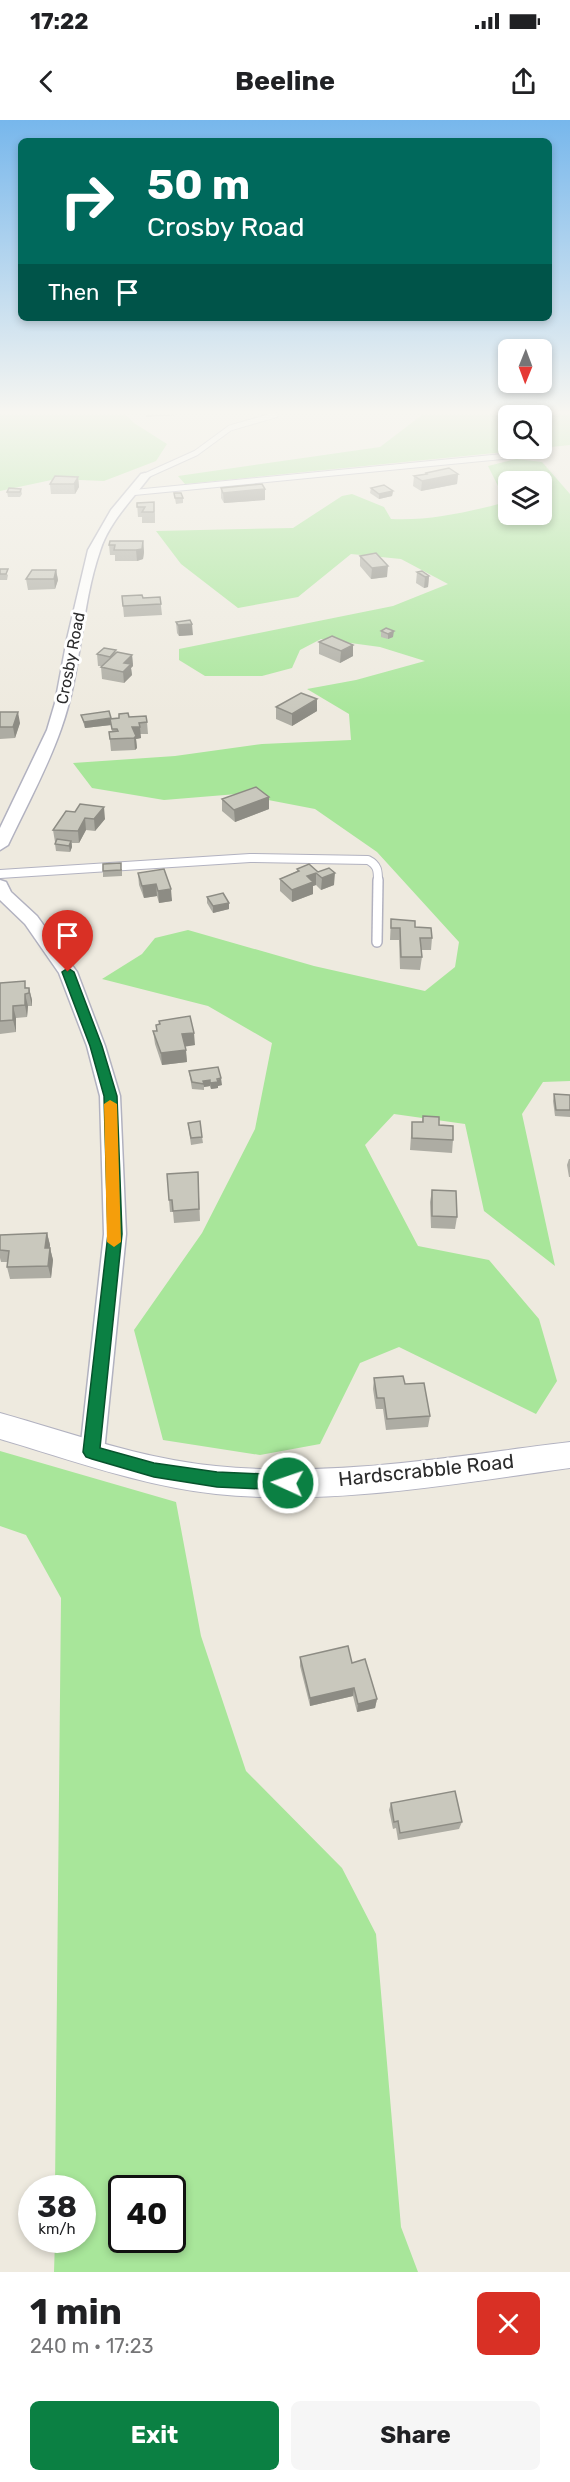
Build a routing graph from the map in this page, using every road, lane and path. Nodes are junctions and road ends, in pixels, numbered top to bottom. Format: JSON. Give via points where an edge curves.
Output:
{"nodes":[{"id":1,"x":113,"y":515,"type":"edge"},
{"id":2,"x":0,"y":845,"type":"edge"},
{"id":3,"x":0,"y":874,"type":"edge"},
{"id":4,"x":0,"y":885,"type":"edge"},
{"id":5,"x":377,"y":942,"type":"dead end"},
{"id":6,"x":0,"y":1426,"type":"edge"},
{"id":7,"x":92,"y":1452,"type":"junction"},
{"id":8,"x":570,"y":1455,"type":"edge"}],
"edges":[{"from":1,"to":2,"type":"street","name":"Crosby Road","via":[[94,550],[54,730]]},
{"from":3,"to":5,"type":"lane","via":[[250,858],[368,860],[378,871]]},
{"from":4,"to":7,"type":"street","via":[[3,894],[31,920],[68,972],[110,1096],[115,1234]]},
{"from":6,"to":7,"type":"street","name":"Hardscrabble Road"},
{"from":7,"to":8,"type":"street","name":"Hardscrabble Road","via":[[154,1470],[217,1480],[288,1483]]}]}
